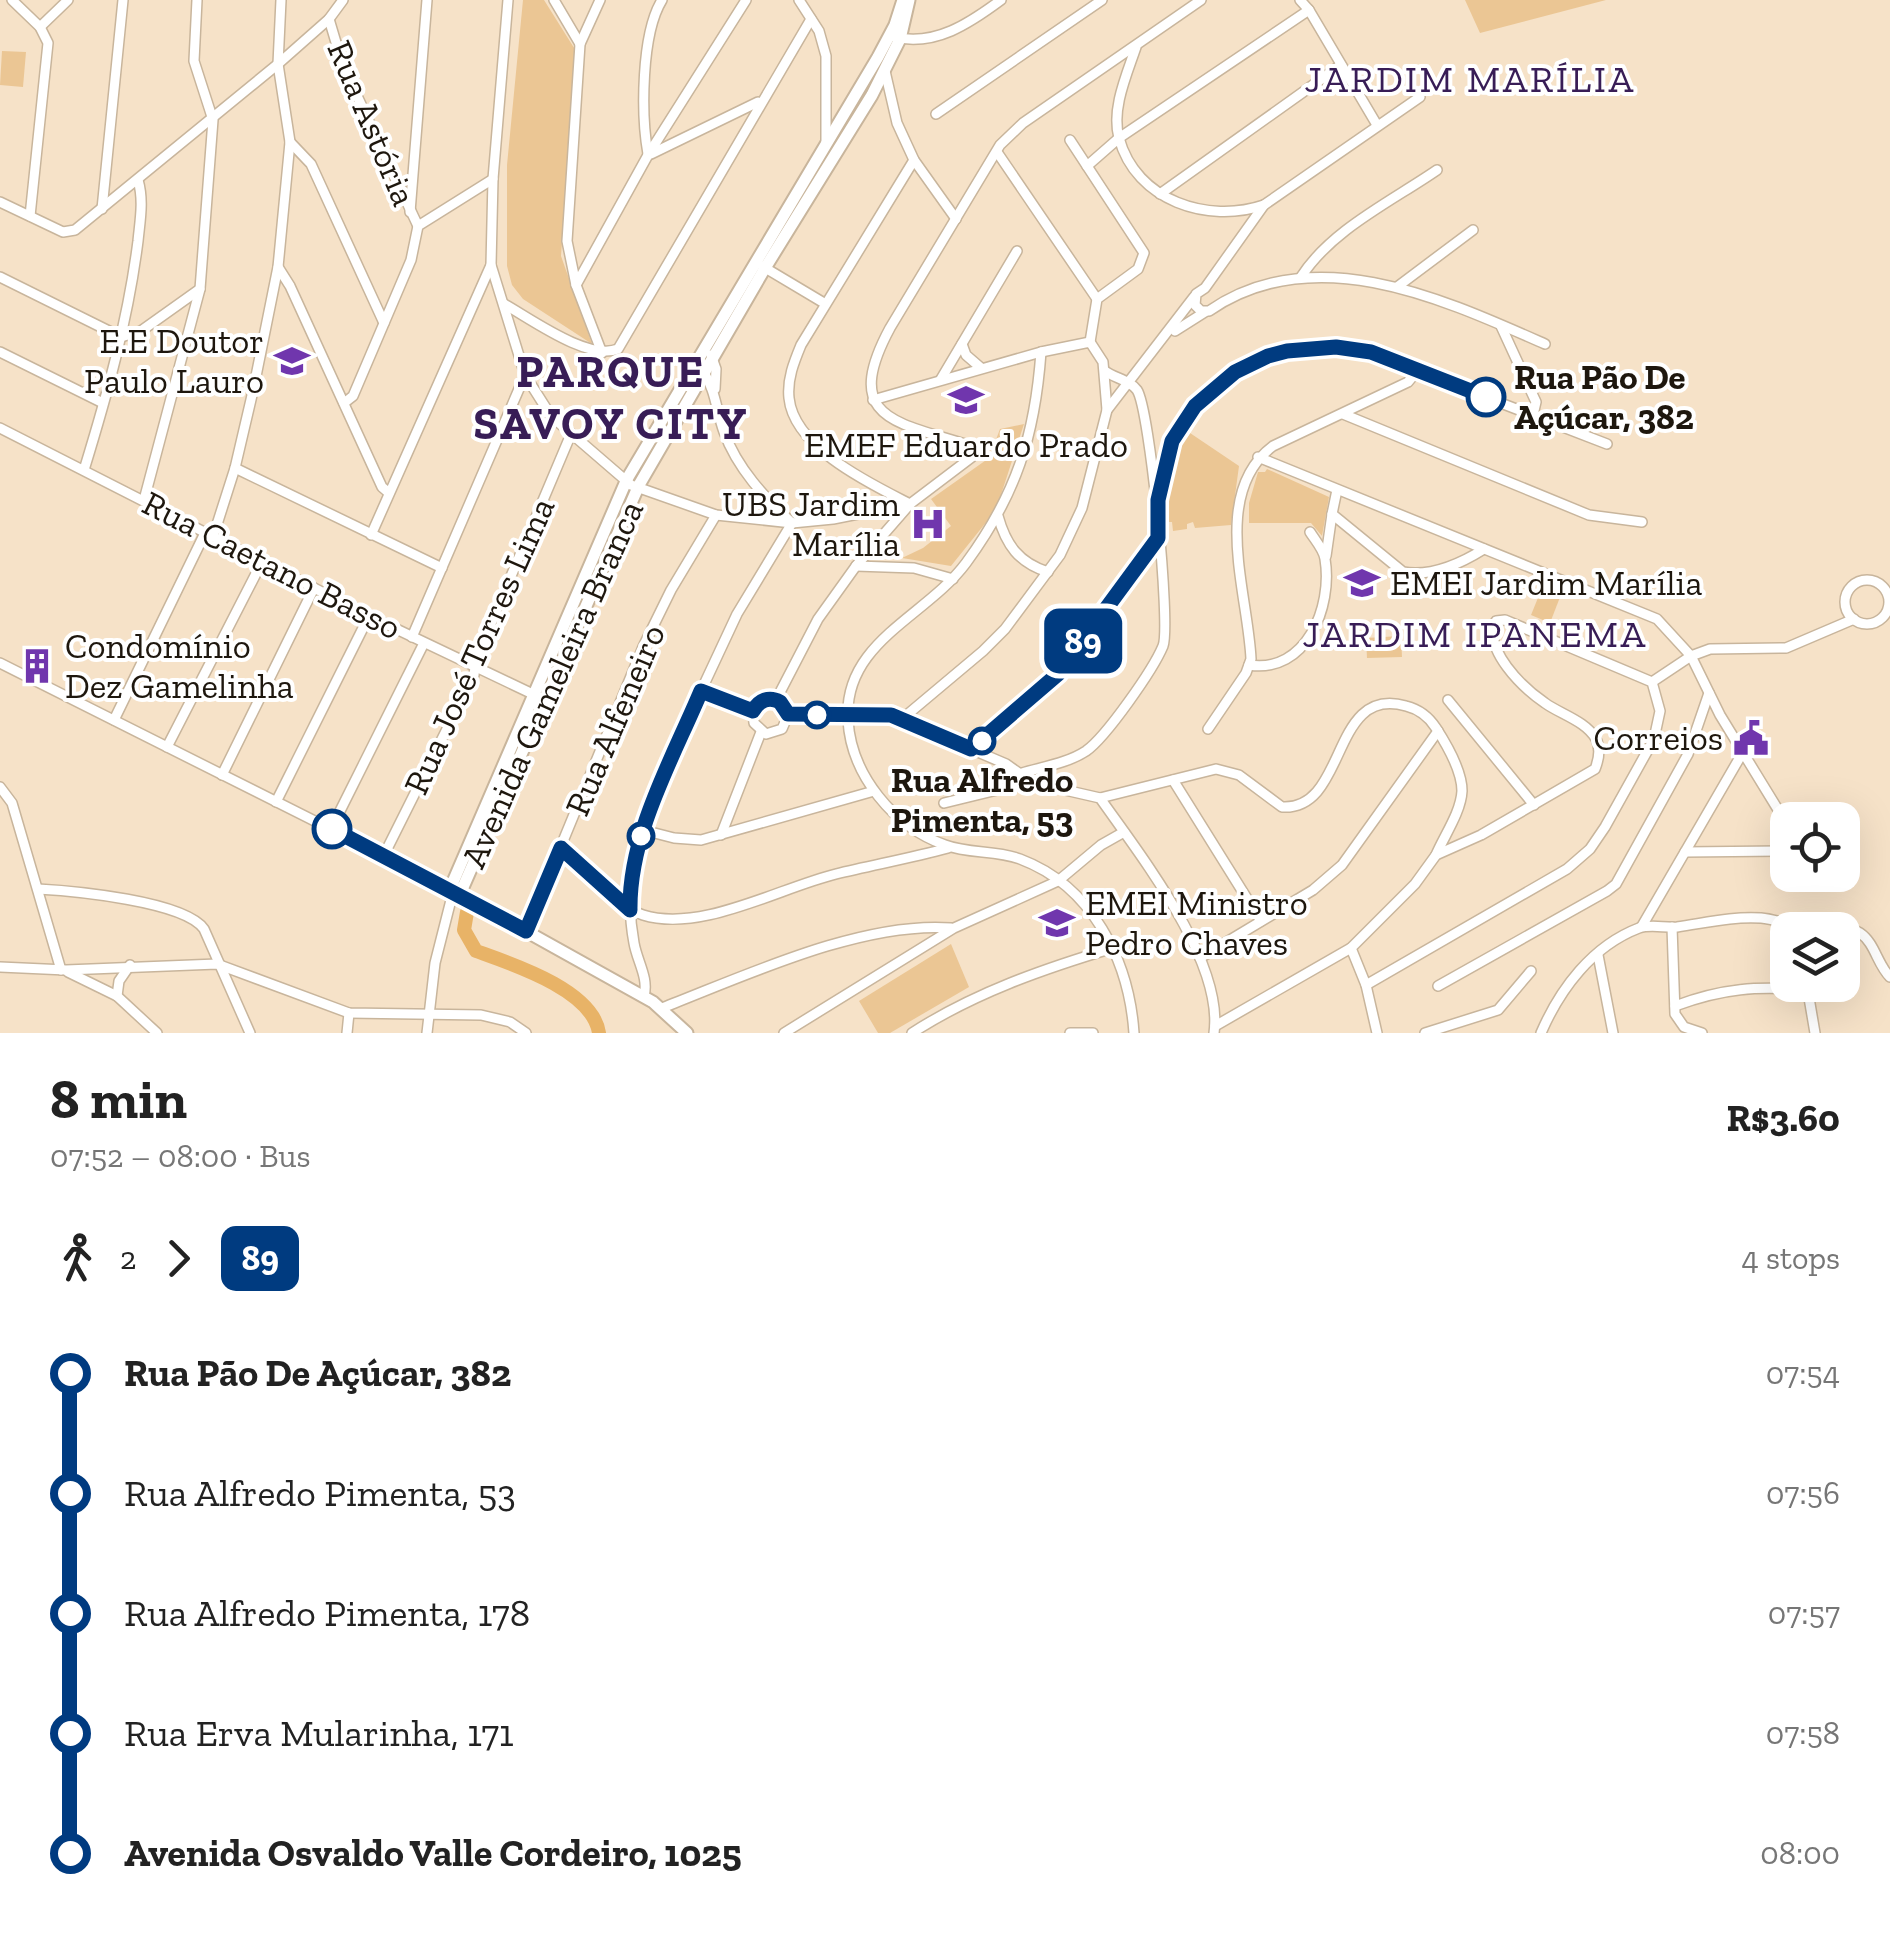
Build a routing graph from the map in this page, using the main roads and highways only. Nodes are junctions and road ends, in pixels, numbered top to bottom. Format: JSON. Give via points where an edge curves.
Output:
{"nodes":[{"id":1,"x":903,"y":2,"type":"edge"},
{"id":2,"x":898,"y":30,"type":"junction"},
{"id":3,"x":823,"y":159,"type":"junction"},
{"id":4,"x":686,"y":1033,"type":"edge"}],
"edges":[{"from":1,"to":2,"type":"main road","name":"Avenida Gameleira Branca"},
{"from":2,"to":3,"type":"main road","name":"Avenida Gameleira Branca","via":[[826,142]]},
{"from":2,"to":3,"type":"main road","name":"Avenida Gameleira Branca","via":[[872,95]]},
{"from":3,"to":4,"type":"main road","name":"Avenida Gameleira Branca","via":[[633,482],[454,894],[644,996]]}]}
